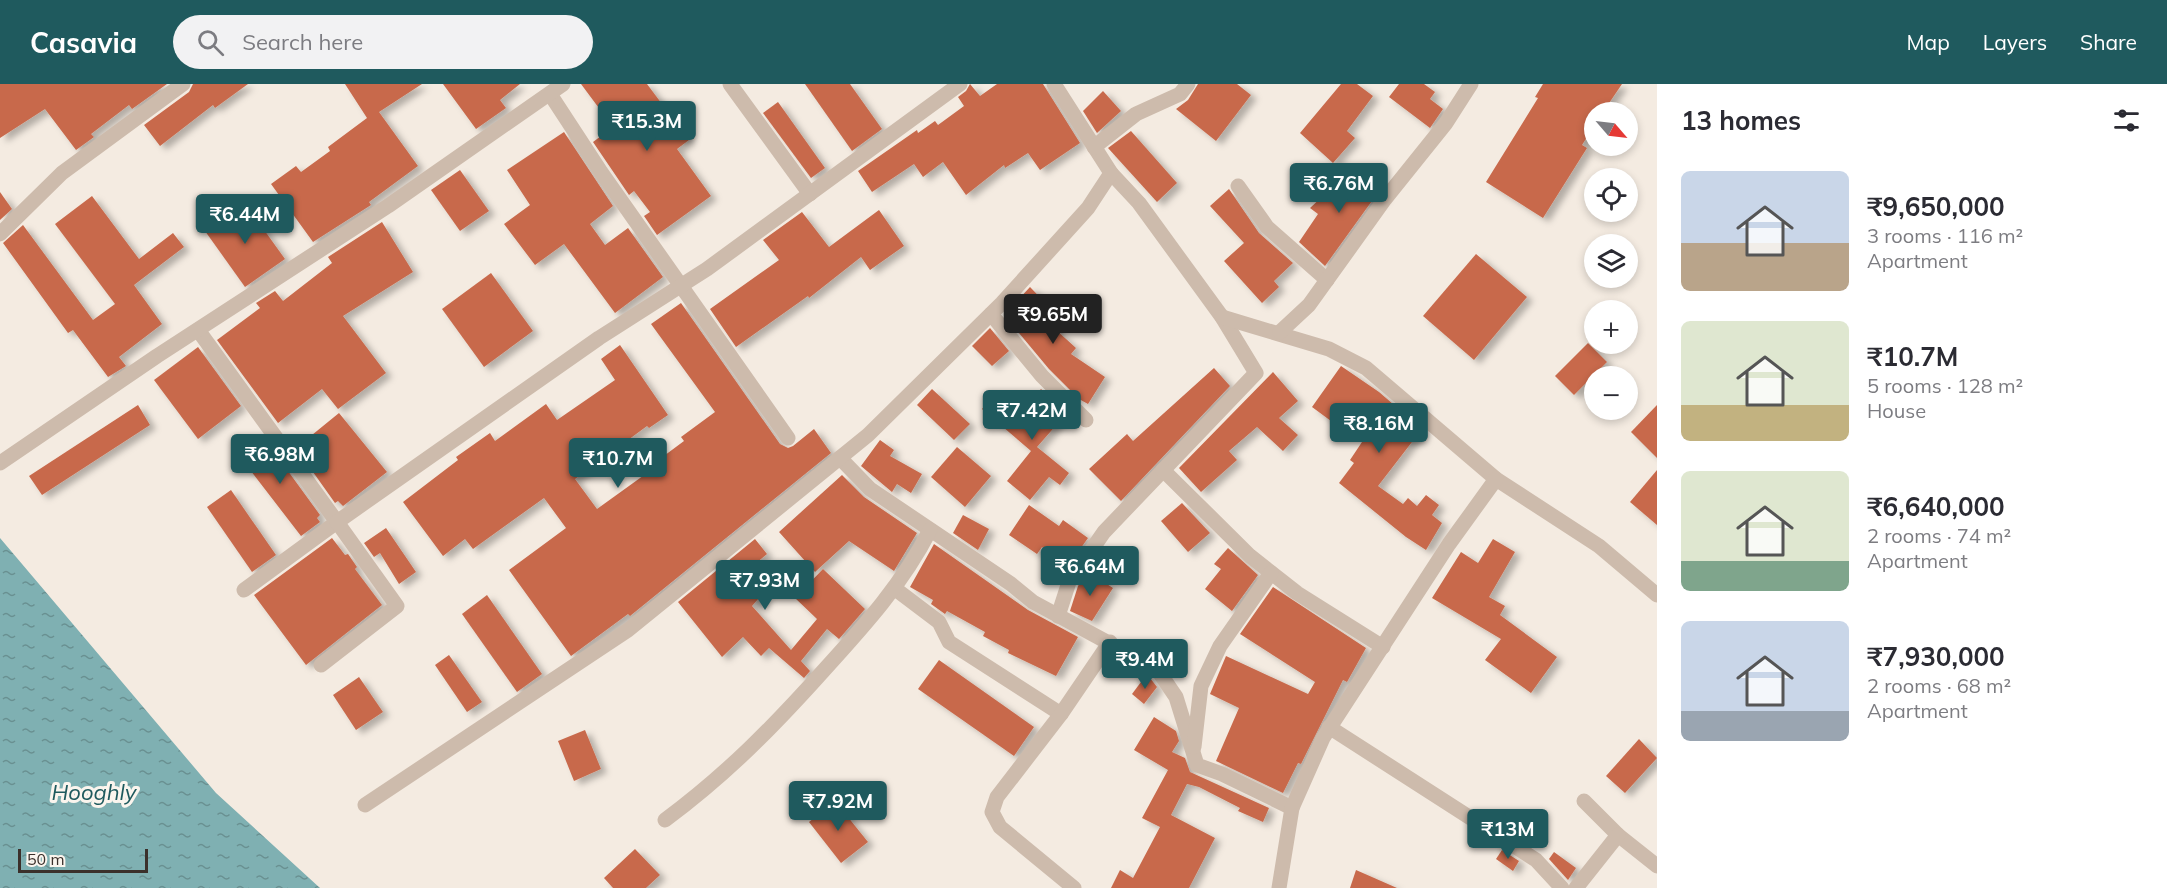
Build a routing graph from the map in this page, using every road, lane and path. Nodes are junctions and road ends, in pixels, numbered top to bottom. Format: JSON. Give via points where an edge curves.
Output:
{"nodes":[{"id":1,"x":183,"y":84,"type":"edge"},
{"id":2,"x":563,"y":84,"type":"edge"},
{"id":3,"x":730,"y":84,"type":"edge"},
{"id":4,"x":960,"y":84,"type":"edge"},
{"id":5,"x":1054,"y":84,"type":"edge"},
{"id":6,"x":1188,"y":84,"type":"edge"},
{"id":7,"x":1471,"y":84,"type":"edge"},
{"id":8,"x":549,"y":94,"type":"junction"},
{"id":9,"x":1094,"y":147,"type":"junction"},
{"id":10,"x":1111,"y":173,"type":"junction"},
{"id":11,"x":1238,"y":186,"type":"dead end"},
{"id":12,"x":810,"y":194,"type":"junction"},
{"id":13,"x":0,"y":234,"type":"edge"},
{"id":14,"x":1327,"y":280,"type":"junction"},
{"id":15,"x":680,"y":286,"type":"junction"},
{"id":16,"x":991,"y":314,"type":"junction"},
{"id":17,"x":1222,"y":317,"type":"junction"},
{"id":18,"x":198,"y":330,"type":"junction"},
{"id":19,"x":1280,"y":332,"type":"junction"},
{"id":20,"x":1086,"y":420,"type":"dead end"},
{"id":21,"x":788,"y":438,"type":"dead end"},
{"id":22,"x":840,"y":458,"type":"junction"},
{"id":23,"x":0,"y":463,"type":"edge"},
{"id":24,"x":1163,"y":470,"type":"junction"},
{"id":25,"x":1496,"y":479,"type":"junction"},
{"id":26,"x":337,"y":522,"type":"junction"},
{"id":27,"x":930,"y":530,"type":"junction"},
{"id":28,"x":1271,"y":573,"type":"junction"},
{"id":29,"x":894,"y":588,"type":"junction"},
{"id":30,"x":244,"y":590,"type":"dead end"},
{"id":31,"x":1657,"y":595,"type":"edge"},
{"id":32,"x":1058,"y":616,"type":"junction"},
{"id":33,"x":1110,"y":642,"type":"junction"},
{"id":34,"x":1383,"y":647,"type":"junction"},
{"id":35,"x":321,"y":665,"type":"dead end"},
{"id":36,"x":1061,"y":714,"type":"junction"},
{"id":37,"x":1329,"y":728,"type":"junction"},
{"id":38,"x":1193,"y":753,"type":"junction"},
{"id":39,"x":1584,"y":801,"type":"dead end"},
{"id":40,"x":364,"y":805,"type":"dead end"},
{"id":41,"x":1292,"y":808,"type":"junction"},
{"id":42,"x":665,"y":820,"type":"dead end"},
{"id":43,"x":1618,"y":835,"type":"junction"},
{"id":44,"x":1657,"y":866,"type":"edge"},
{"id":45,"x":1074,"y":888,"type":"edge"},
{"id":46,"x":1279,"y":888,"type":"edge"},
{"id":47,"x":1562,"y":888,"type":"edge"},
{"id":48,"x":1576,"y":888,"type":"edge"}],
"edges":[{"from":1,"to":13,"type":"street","via":[[62,173]]},
{"from":2,"to":8,"type":"street"},
{"from":3,"to":12,"type":"street"},
{"from":4,"to":12,"type":"street"},
{"from":5,"to":9,"type":"street"},
{"from":6,"to":9,"type":"street","via":[[1180,94],[1136,114]]},
{"from":7,"to":14,"type":"street"},
{"from":8,"to":15,"type":"street"},
{"from":8,"to":18,"type":"street","via":[[388,206]]},
{"from":9,"to":10,"type":"street"},
{"from":10,"to":16,"type":"street","via":[[1088,208]]},
{"from":10,"to":17,"type":"street","via":[[1139,203]]},
{"from":11,"to":14,"type":"street","via":[[1267,227]]},
{"from":12,"to":15,"type":"street"},
{"from":14,"to":19,"type":"street","via":[[1309,305]]},
{"from":15,"to":21,"type":"street"},
{"from":15,"to":26,"type":"street","via":[[599,338]]},
{"from":16,"to":20,"type":"street","via":[[1042,376]]},
{"from":16,"to":22,"type":"street"},
{"from":17,"to":19,"type":"street"},
{"from":17,"to":24,"type":"street","via":[[1256,373]]},
{"from":18,"to":23,"type":"street"},
{"from":18,"to":26,"type":"street"},
{"from":19,"to":25,"type":"street","via":[[1329,349],[1366,368]]},
{"from":22,"to":27,"type":"street","via":[[870,489]]},
{"from":22,"to":40,"type":"street","via":[[628,630]]},
{"from":24,"to":28,"type":"street"},
{"from":24,"to":32,"type":"street","via":[[1104,532],[1069,582]]},
{"from":25,"to":31,"type":"street","via":[[1590,540]]},
{"from":25,"to":34,"type":"street"},
{"from":26,"to":30,"type":"street"},
{"from":26,"to":35,"type":"street","via":[[397,606]]},
{"from":27,"to":29,"type":"street","via":[[914,562]]},
{"from":27,"to":32,"type":"street"},
{"from":28,"to":34,"type":"street"},
{"from":28,"to":38,"type":"street","via":[[1220,646],[1201,686]]},
{"from":29,"to":36,"type":"street","via":[[939,622],[949,642]]},
{"from":29,"to":42,"type":"street","via":[[876,614],[742,758]]},
{"from":32,"to":33,"type":"street"},
{"from":33,"to":36,"type":"street"},
{"from":33,"to":38,"type":"street","via":[[1157,669],[1176,697]]},
{"from":34,"to":37,"type":"street"},
{"from":36,"to":45,"type":"street","via":[[997,797],[992,812],[1000,827]]},
{"from":37,"to":41,"type":"street"},
{"from":37,"to":47,"type":"street","via":[[1536,860]]},
{"from":38,"to":41,"type":"street","via":[[1197,765]]},
{"from":39,"to":43,"type":"street"},
{"from":41,"to":46,"type":"street"},
{"from":43,"to":44,"type":"street"},
{"from":43,"to":48,"type":"street"}]}
